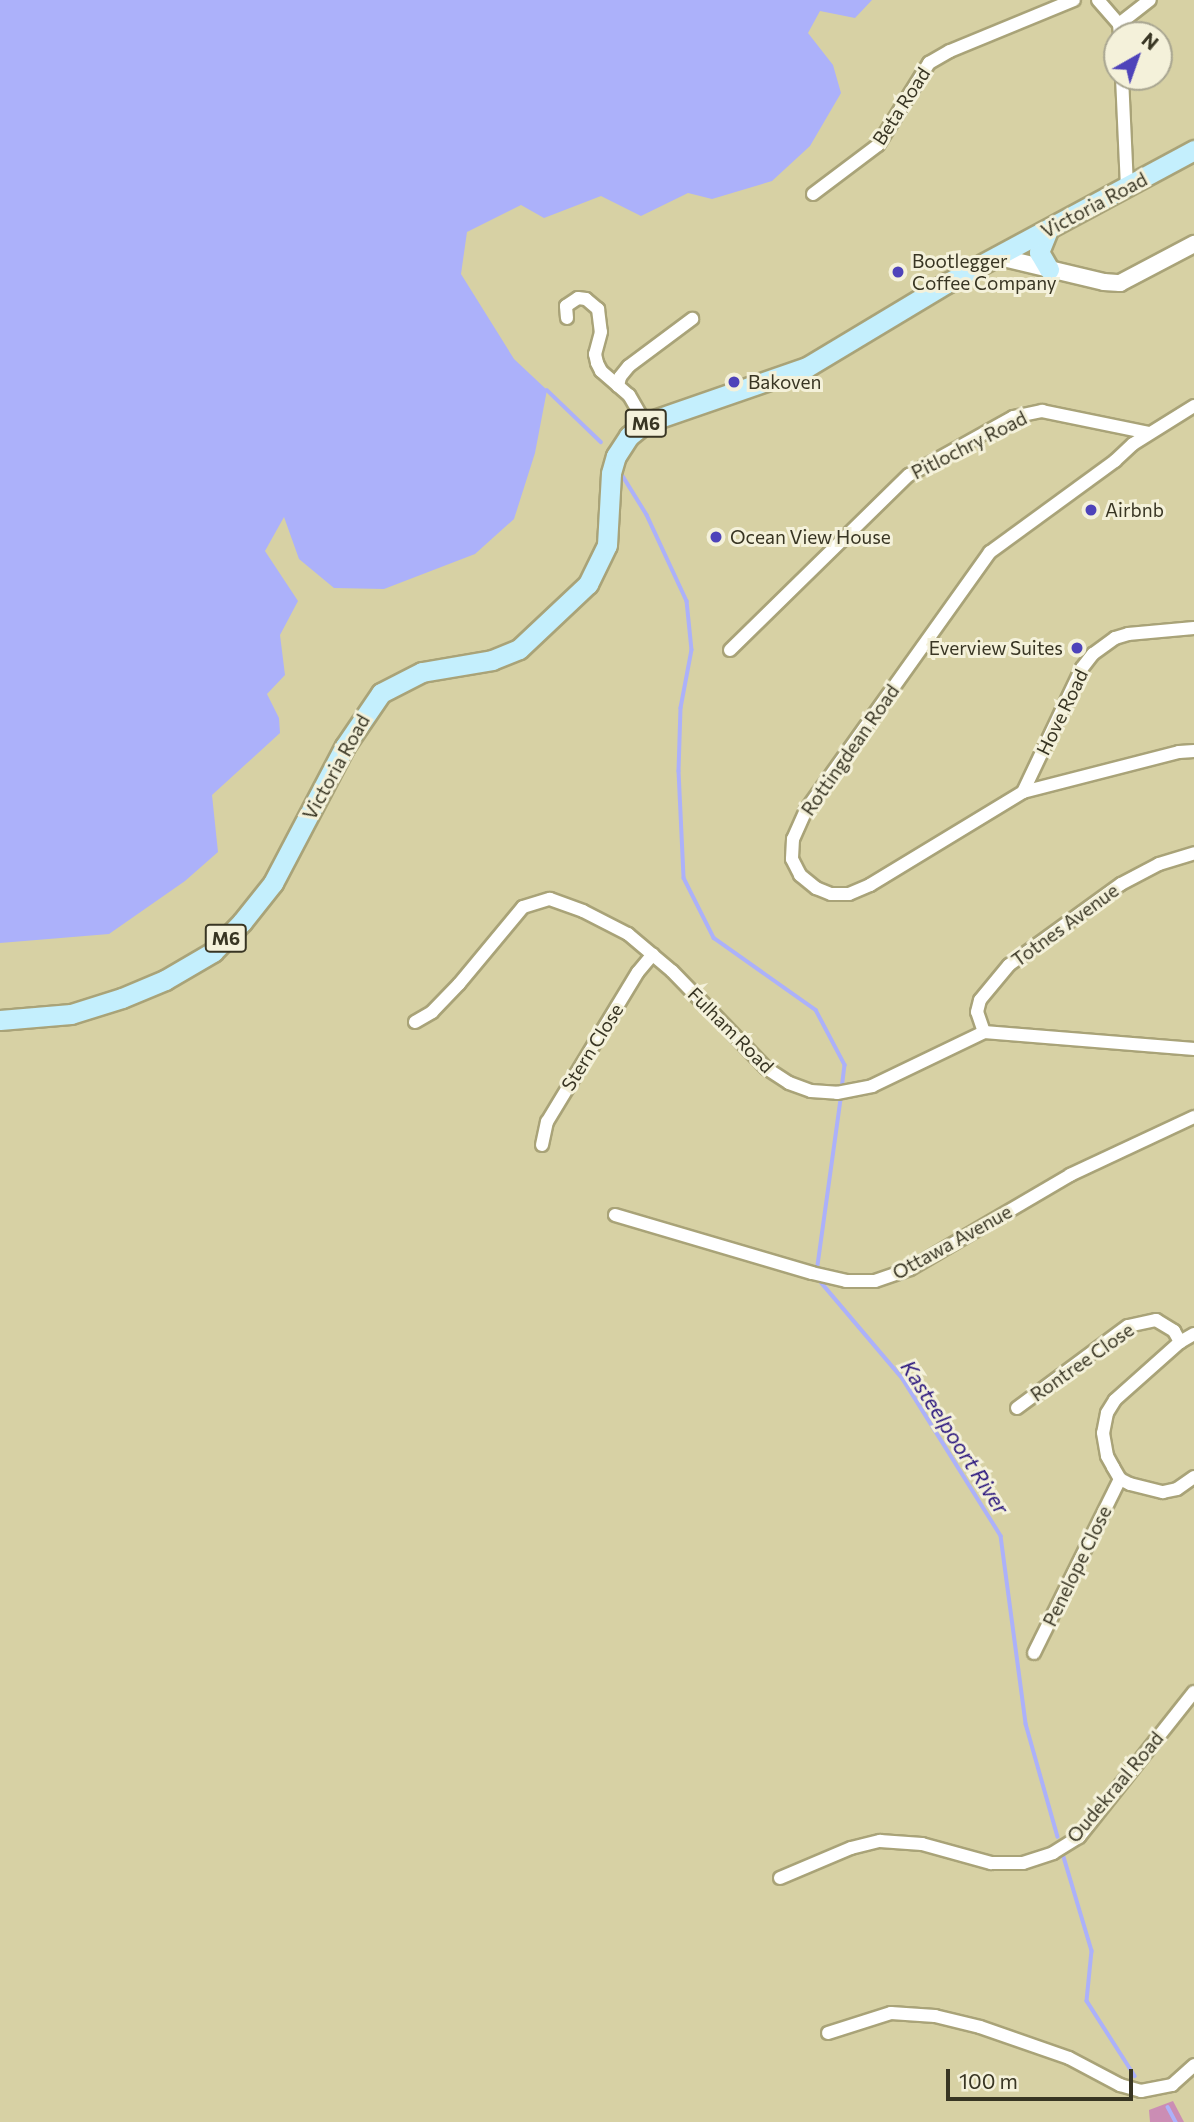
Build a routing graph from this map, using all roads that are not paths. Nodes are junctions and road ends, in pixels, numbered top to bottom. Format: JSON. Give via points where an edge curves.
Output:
{"nodes":[{"id":1,"x":1074,"y":0,"type":"edge"},
{"id":2,"x":1098,"y":0,"type":"edge"},
{"id":3,"x":1150,"y":0,"type":"edge"},
{"id":4,"x":1114,"y":21,"type":"edge"},
{"id":5,"x":1128,"y":21,"type":"edge"},
{"id":6,"x":1122,"y":91,"type":"edge"},
{"id":7,"x":1194,"y":150,"type":"edge"},
{"id":8,"x":1126,"y":189,"type":"junction"},
{"id":9,"x":813,"y":194,"type":"dead end"},
{"id":10,"x":1048,"y":230,"type":"junction"},
{"id":11,"x":1194,"y":244,"type":"edge"},
{"id":12,"x":999,"y":257,"type":"junction"},
{"id":13,"x":1049,"y":269,"type":"junction"},
{"id":14,"x":567,"y":318,"type":"dead end"},
{"id":15,"x":692,"y":319,"type":"dead end"},
{"id":16,"x":618,"y":386,"type":"junction"},
{"id":17,"x":1194,"y":406,"type":"edge"},
{"id":18,"x":645,"y":423,"type":"junction"},
{"id":19,"x":1149,"y":433,"type":"junction"},
{"id":20,"x":1194,"y":628,"type":"edge"},
{"id":21,"x":730,"y":650,"type":"dead end"},
{"id":22,"x":1194,"y":751,"type":"edge"},
{"id":23,"x":1023,"y":792,"type":"junction"},
{"id":24,"x":1194,"y":853,"type":"edge"},
{"id":25,"x":653,"y":954,"type":"junction"},
{"id":26,"x":0,"y":1020,"type":"edge"},
{"id":27,"x":415,"y":1022,"type":"dead end"},
{"id":28,"x":984,"y":1032,"type":"junction"},
{"id":29,"x":1194,"y":1049,"type":"edge"},
{"id":30,"x":1194,"y":1118,"type":"edge"},
{"id":31,"x":542,"y":1145,"type":"dead end"},
{"id":32,"x":615,"y":1214,"type":"dead end"},
{"id":33,"x":1194,"y":1334,"type":"edge"},
{"id":34,"x":1180,"y":1342,"type":"junction"},
{"id":35,"x":1017,"y":1408,"type":"dead end"},
{"id":36,"x":1194,"y":1477,"type":"edge"},
{"id":37,"x":1120,"y":1479,"type":"junction"},
{"id":38,"x":1034,"y":1653,"type":"dead end"},
{"id":39,"x":1194,"y":1692,"type":"edge"},
{"id":40,"x":780,"y":1878,"type":"dead end"},
{"id":41,"x":828,"y":2033,"type":"dead end"},
{"id":42,"x":1194,"y":2065,"type":"edge"}],
"edges":[{"from":1,"to":9,"type":"street","name":"Beta Road","via":[[929,63],[878,145]]},
{"from":2,"to":4,"type":"street"},
{"from":3,"to":5,"type":"street"},
{"from":6,"to":8,"type":"street"},
{"from":7,"to":8,"type":"main road","name":"Victoria Road","number":"M6"},
{"from":8,"to":10,"type":"main road","name":"Victoria Road","number":"M6"},
{"from":10,"to":12,"type":"main road","name":"Victoria Road","number":"M6"},
{"from":10,"to":13,"type":"main road","via":[[1039,252]]},
{"from":11,"to":13,"type":"street","via":[[1120,283]]},
{"from":12,"to":13,"type":"street"},
{"from":12,"to":18,"type":"main road","name":"Victoria Road","number":"M6","via":[[807,367]]},
{"from":14,"to":16,"type":"street","via":[[566,306],[578,298],[597,309],[597,363]]},
{"from":15,"to":16,"type":"street","via":[[635,361],[622,373]]},
{"from":16,"to":18,"type":"street","via":[[636,404]]},
{"from":17,"to":19,"type":"street","name":"Rottingdean Road"},
{"from":18,"to":26,"type":"main road","name":"Victoria Road","number":"M6","via":[[616,456],[607,545],[588,583],[519,649],[492,660],[422,672],[381,693],[345,746],[273,883],[213,952],[122,998],[71,1014]]},
{"from":19,"to":21,"type":"street","name":"Pitlochry Road","via":[[1042,411],[1013,417],[909,475]]},
{"from":19,"to":23,"type":"street","name":"Rottingdean Road","via":[[990,552],[806,810],[793,839],[792,859],[800,875],[816,888],[849,894]]},
{"from":20,"to":23,"type":"street","name":"Hove Road","via":[[1128,634],[1093,654],[1082,667]]},
{"from":22,"to":23,"type":"street","name":"Rottingdean Road"},
{"from":24,"to":28,"type":"street","name":"Totnes Avenue","via":[[1121,884],[1009,965],[980,1000],[977,1012]]},
{"from":25,"to":27,"type":"street","name":"Fulham Road","via":[[628,934],[583,911],[550,899],[531,902],[446,999]]},
{"from":25,"to":28,"type":"street","name":"Fulham Road","via":[[766,1068],[811,1091],[837,1093],[872,1086]]},
{"from":25,"to":31,"type":"street","name":"Stern Close","via":[[547,1122]]},
{"from":28,"to":29,"type":"street"},
{"from":30,"to":32,"type":"street","name":"Ottawa Avenue","via":[[1070,1175],[910,1269],[875,1281],[846,1281],[812,1273]]},
{"from":33,"to":34,"type":"street"},
{"from":34,"to":35,"type":"street","name":"Rontree Close","via":[[1174,1331],[1156,1320],[1128,1326]]},
{"from":34,"to":37,"type":"street","via":[[1107,1413],[1103,1444]]},
{"from":36,"to":37,"type":"street","via":[[1163,1492]]},
{"from":37,"to":38,"type":"street","name":"Penelope Close"},
{"from":39,"to":40,"type":"street","name":"Oudekraal Road","via":[[1079,1837],[1054,1853],[1023,1863],[991,1863],[922,1844],[880,1841]]},
{"from":41,"to":42,"type":"street","via":[[891,2013],[935,2016],[1069,2058],[1141,2091],[1172,2085]]}]}
